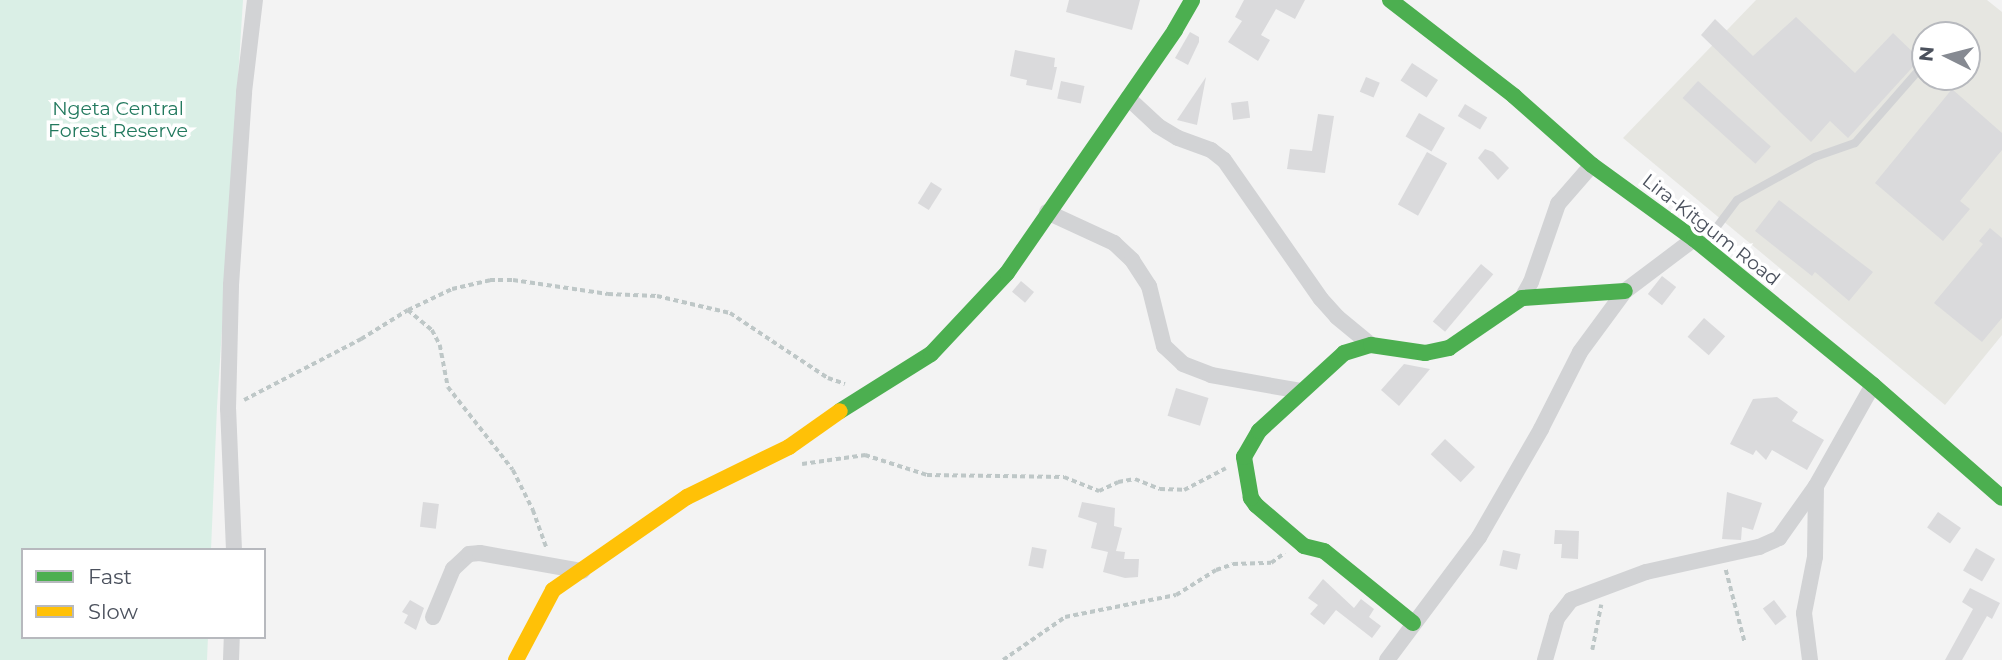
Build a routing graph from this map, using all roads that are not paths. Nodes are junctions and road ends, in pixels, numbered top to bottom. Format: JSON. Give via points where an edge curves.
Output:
{"nodes":[{"id":1,"x":255,"y":0,"type":"edge"},
{"id":2,"x":1192,"y":0,"type":"edge"},
{"id":3,"x":1390,"y":0,"type":"edge"},
{"id":4,"x":1911,"y":79,"type":"edge"},
{"id":5,"x":1128,"y":98,"type":"junction"},
{"id":6,"x":1592,"y":165,"type":"junction"},
{"id":7,"x":1047,"y":212,"type":"junction"},
{"id":8,"x":1698,"y":243,"type":"junction"},
{"id":9,"x":1625,"y":291,"type":"junction"},
{"id":10,"x":1522,"y":298,"type":"junction"},
{"id":11,"x":1371,"y":345,"type":"junction"},
{"id":12,"x":1873,"y":385,"type":"junction"},
{"id":13,"x":1301,"y":391,"type":"junction"},
{"id":14,"x":1816,"y":486,"type":"junction"},
{"id":15,"x":2002,"y":498,"type":"edge"},
{"id":16,"x":234,"y":548,"type":"edge"},
{"id":17,"x":582,"y":571,"type":"junction"},
{"id":18,"x":433,"y":617,"type":"dead end"},
{"id":19,"x":1413,"y":623,"type":"junction"},
{"id":20,"x":232,"y":639,"type":"edge"},
{"id":21,"x":231,"y":660,"type":"edge"},
{"id":22,"x":516,"y":660,"type":"edge"},
{"id":23,"x":1388,"y":660,"type":"edge"},
{"id":24,"x":1545,"y":660,"type":"edge"},
{"id":25,"x":1810,"y":660,"type":"edge"}],
"edges":[{"from":1,"to":16,"type":"street","via":[[235,203],[228,409]]},
{"from":2,"to":5,"type":"street"},
{"from":3,"to":6,"type":"street","name":"Lira-Kitgum Road","via":[[1514,96]]},
{"from":4,"to":8,"type":"lane","via":[[1855,143],[1815,157],[1737,200]]},
{"from":5,"to":7,"type":"street"},
{"from":5,"to":11,"type":"street","via":[[1158,126],[1224,160],[1321,299]]},
{"from":6,"to":8,"type":"street","name":"Lira-Kitgum Road"},
{"from":6,"to":10,"type":"street","via":[[1558,204]]},
{"from":7,"to":13,"type":"street","via":[[1114,243],[1132,260],[1149,286],[1164,346],[1183,364],[1211,375]]},
{"from":7,"to":17,"type":"street","via":[[1007,273],[931,354],[789,447],[687,497]]},
{"from":8,"to":9,"type":"street"},
{"from":8,"to":12,"type":"street","name":"Lira-Kitgum Road"},
{"from":9,"to":10,"type":"street"},
{"from":9,"to":19,"type":"street","via":[[1580,352],[1479,537]]},
{"from":10,"to":11,"type":"street","via":[[1449,348],[1425,353]]},
{"from":11,"to":13,"type":"street","via":[[1344,353]]},
{"from":12,"to":14,"type":"street"},
{"from":12,"to":15,"type":"street","name":"Lira-Kitgum Road"},
{"from":13,"to":19,"type":"street","via":[[1259,431],[1244,457],[1256,505],[1296,540],[1324,551]]},
{"from":14,"to":24,"type":"street","via":[[1779,538],[1759,547],[1665,567],[1570,600],[1552,630]]},
{"from":14,"to":25,"type":"street","via":[[1815,557],[1804,613]]},
{"from":17,"to":18,"type":"street","via":[[469,554],[453,569]]},
{"from":17,"to":22,"type":"street","via":[[553,590]]},
{"from":19,"to":23,"type":"street"},
{"from":20,"to":21,"type":"street"}]}
